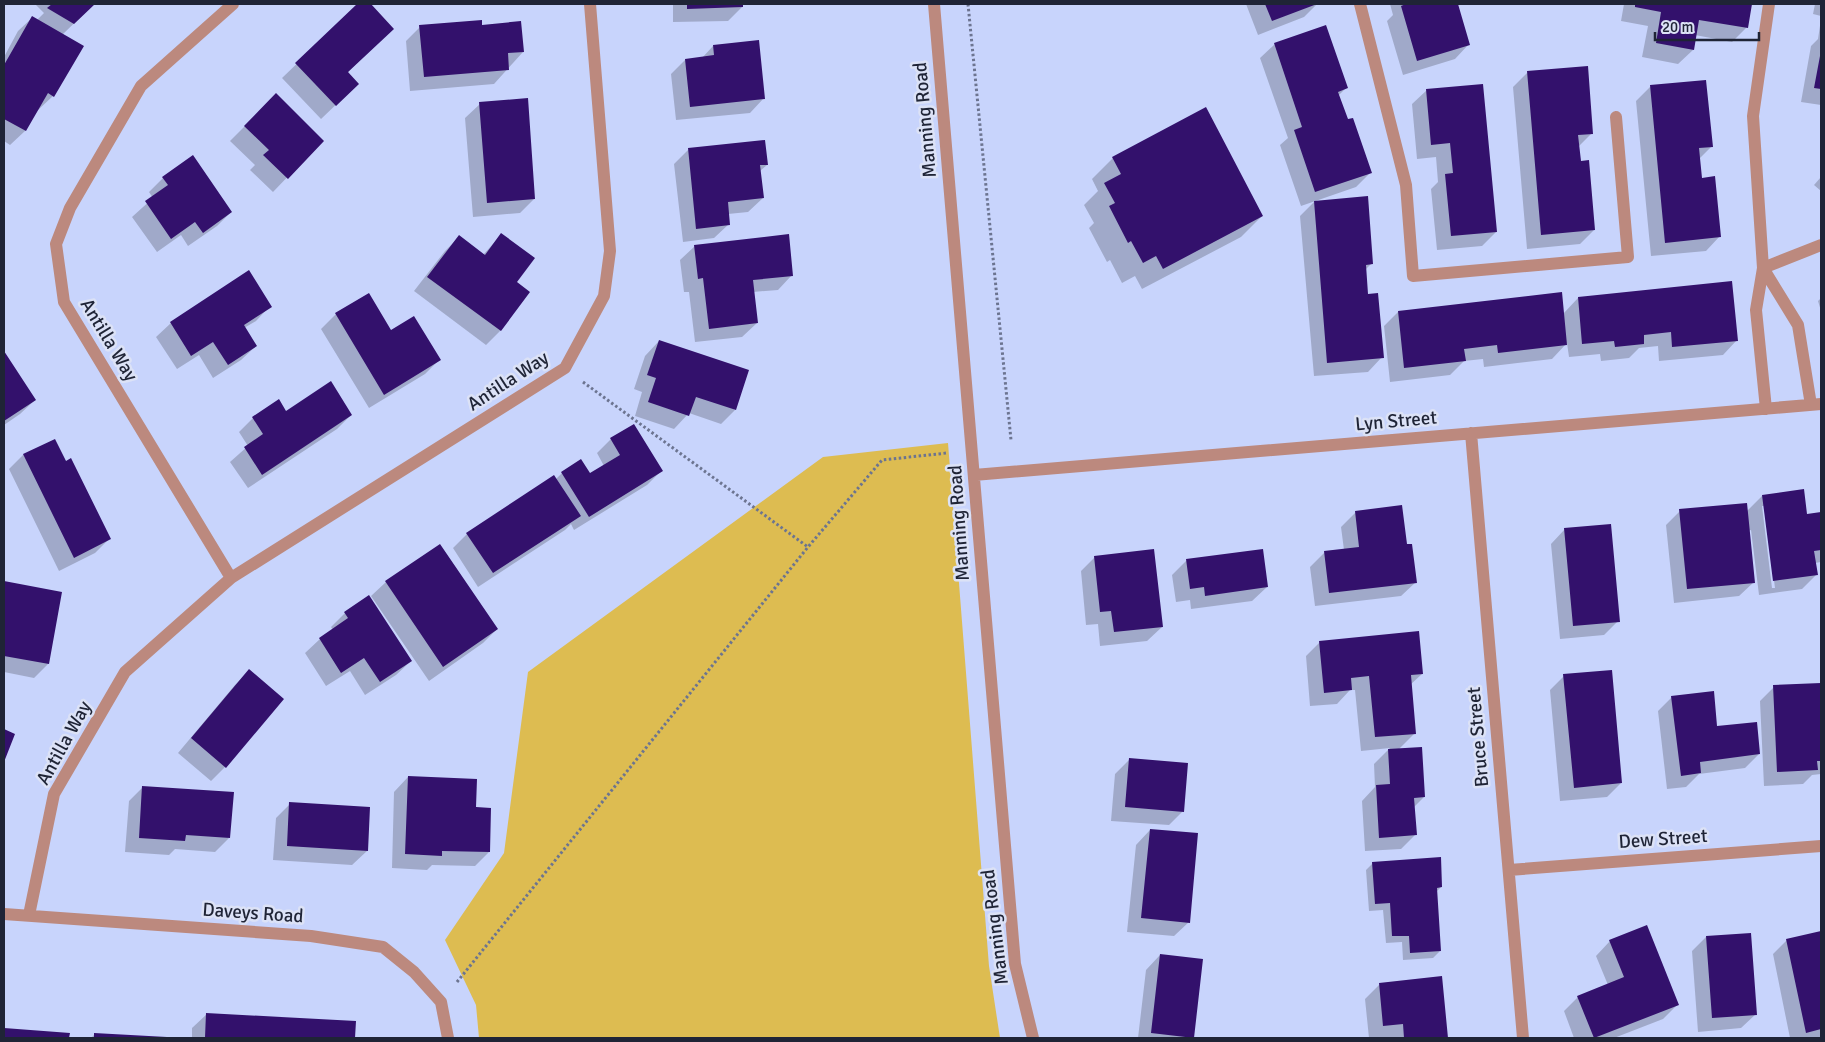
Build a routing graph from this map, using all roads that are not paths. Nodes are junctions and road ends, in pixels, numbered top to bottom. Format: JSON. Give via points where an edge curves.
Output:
{"nodes":[{"id":1,"x":233,"y":4,"type":"edge"},
{"id":2,"x":590,"y":4,"type":"edge"},
{"id":3,"x":934,"y":4,"type":"edge"},
{"id":4,"x":1360,"y":4,"type":"edge"},
{"id":5,"x":1769,"y":4,"type":"edge"},
{"id":6,"x":1616,"y":117,"type":"dead end"},
{"id":7,"x":1821,"y":245,"type":"edge"},
{"id":8,"x":1763,"y":268,"type":"junction"},
{"id":9,"x":1816,"y":405,"type":"edge"},
{"id":10,"x":1766,"y":409,"type":"junction"},
{"id":11,"x":1471,"y":433,"type":"junction"},
{"id":12,"x":974,"y":475,"type":"junction"},
{"id":13,"x":231,"y":578,"type":"junction"},
{"id":14,"x":1821,"y":846,"type":"edge"},
{"id":15,"x":1509,"y":870,"type":"junction"},
{"id":16,"x":4,"y":914,"type":"edge"},
{"id":17,"x":29,"y":915,"type":"junction"},
{"id":18,"x":448,"y":1038,"type":"edge"},
{"id":19,"x":1032,"y":1038,"type":"edge"},
{"id":20,"x":1523,"y":1038,"type":"edge"}],
"edges":[{"from":1,"to":13,"type":"street","name":"Antilla Way","via":[[141,86],[70,208],[56,244],[64,302]]},
{"from":2,"to":13,"type":"street","name":"Antilla Way","via":[[610,251],[604,296],[565,368]]},
{"from":3,"to":12,"type":"street","name":"Manning Road"},
{"from":4,"to":6,"type":"street","via":[[1406,185],[1414,276],[1628,257]]},
{"from":5,"to":8,"type":"street","via":[[1753,116]]},
{"from":7,"to":8,"type":"street"},
{"from":8,"to":9,"type":"street","via":[[1798,325]]},
{"from":8,"to":10,"type":"street","via":[[1756,310]]},
{"from":9,"to":10,"type":"street","name":"Lyn Street"},
{"from":10,"to":11,"type":"street","name":"Lyn Street"},
{"from":11,"to":12,"type":"street","name":"Lyn Street"},
{"from":11,"to":15,"type":"street","name":"Bruce Street"},
{"from":12,"to":19,"type":"street","name":"Manning Road","via":[[1015,964]]},
{"from":13,"to":17,"type":"street","name":"Antilla Way","via":[[125,672],[54,794]]},
{"from":14,"to":15,"type":"street","name":"Dew Street"},
{"from":15,"to":20,"type":"street","name":"Bruce Street"},
{"from":16,"to":17,"type":"street","name":"Daveys Road"},
{"from":17,"to":18,"type":"street","name":"Daveys Road","via":[[311,936],[383,947],[414,972],[441,1002]]}]}
